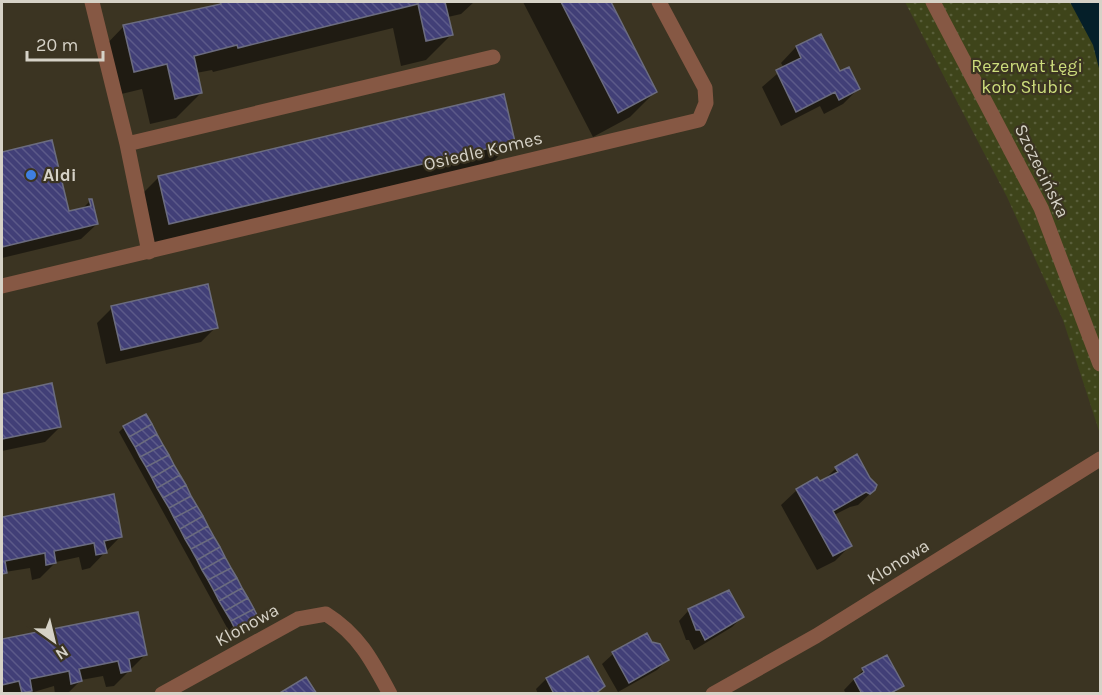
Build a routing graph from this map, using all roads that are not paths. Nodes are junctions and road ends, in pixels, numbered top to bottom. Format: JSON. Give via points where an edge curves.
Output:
{"nodes":[{"id":1,"x":92,"y":2,"type":"edge"},
{"id":2,"x":659,"y":2,"type":"edge"},
{"id":3,"x":933,"y":2,"type":"edge"},
{"id":4,"x":493,"y":57,"type":"dead end"},
{"id":5,"x":127,"y":144,"type":"junction"},
{"id":6,"x":149,"y":252,"type":"junction"},
{"id":7,"x":2,"y":286,"type":"edge"},
{"id":8,"x":1101,"y":363,"type":"edge"},
{"id":9,"x":1101,"y":459,"type":"edge"},
{"id":10,"x":162,"y":693,"type":"edge"},
{"id":11,"x":390,"y":693,"type":"edge"},
{"id":12,"x":713,"y":693,"type":"edge"}],
"edges":[{"from":1,"to":5,"type":"street"},
{"from":2,"to":6,"type":"street","name":"Osiedle Komes","via":[[705,88],[706,103],[699,120]]},
{"from":3,"to":8,"type":"street","name":"Szczecińska","via":[[1041,208]]},
{"from":4,"to":5,"type":"street"},
{"from":5,"to":6,"type":"street"},
{"from":6,"to":7,"type":"street","name":"Osiedle Komes"},
{"from":9,"to":12,"type":"street","name":"Klonowa","via":[[816,636]]},
{"from":10,"to":11,"type":"street","name":"Klonowa","via":[[298,619],[326,614],[348,628]]}]}
